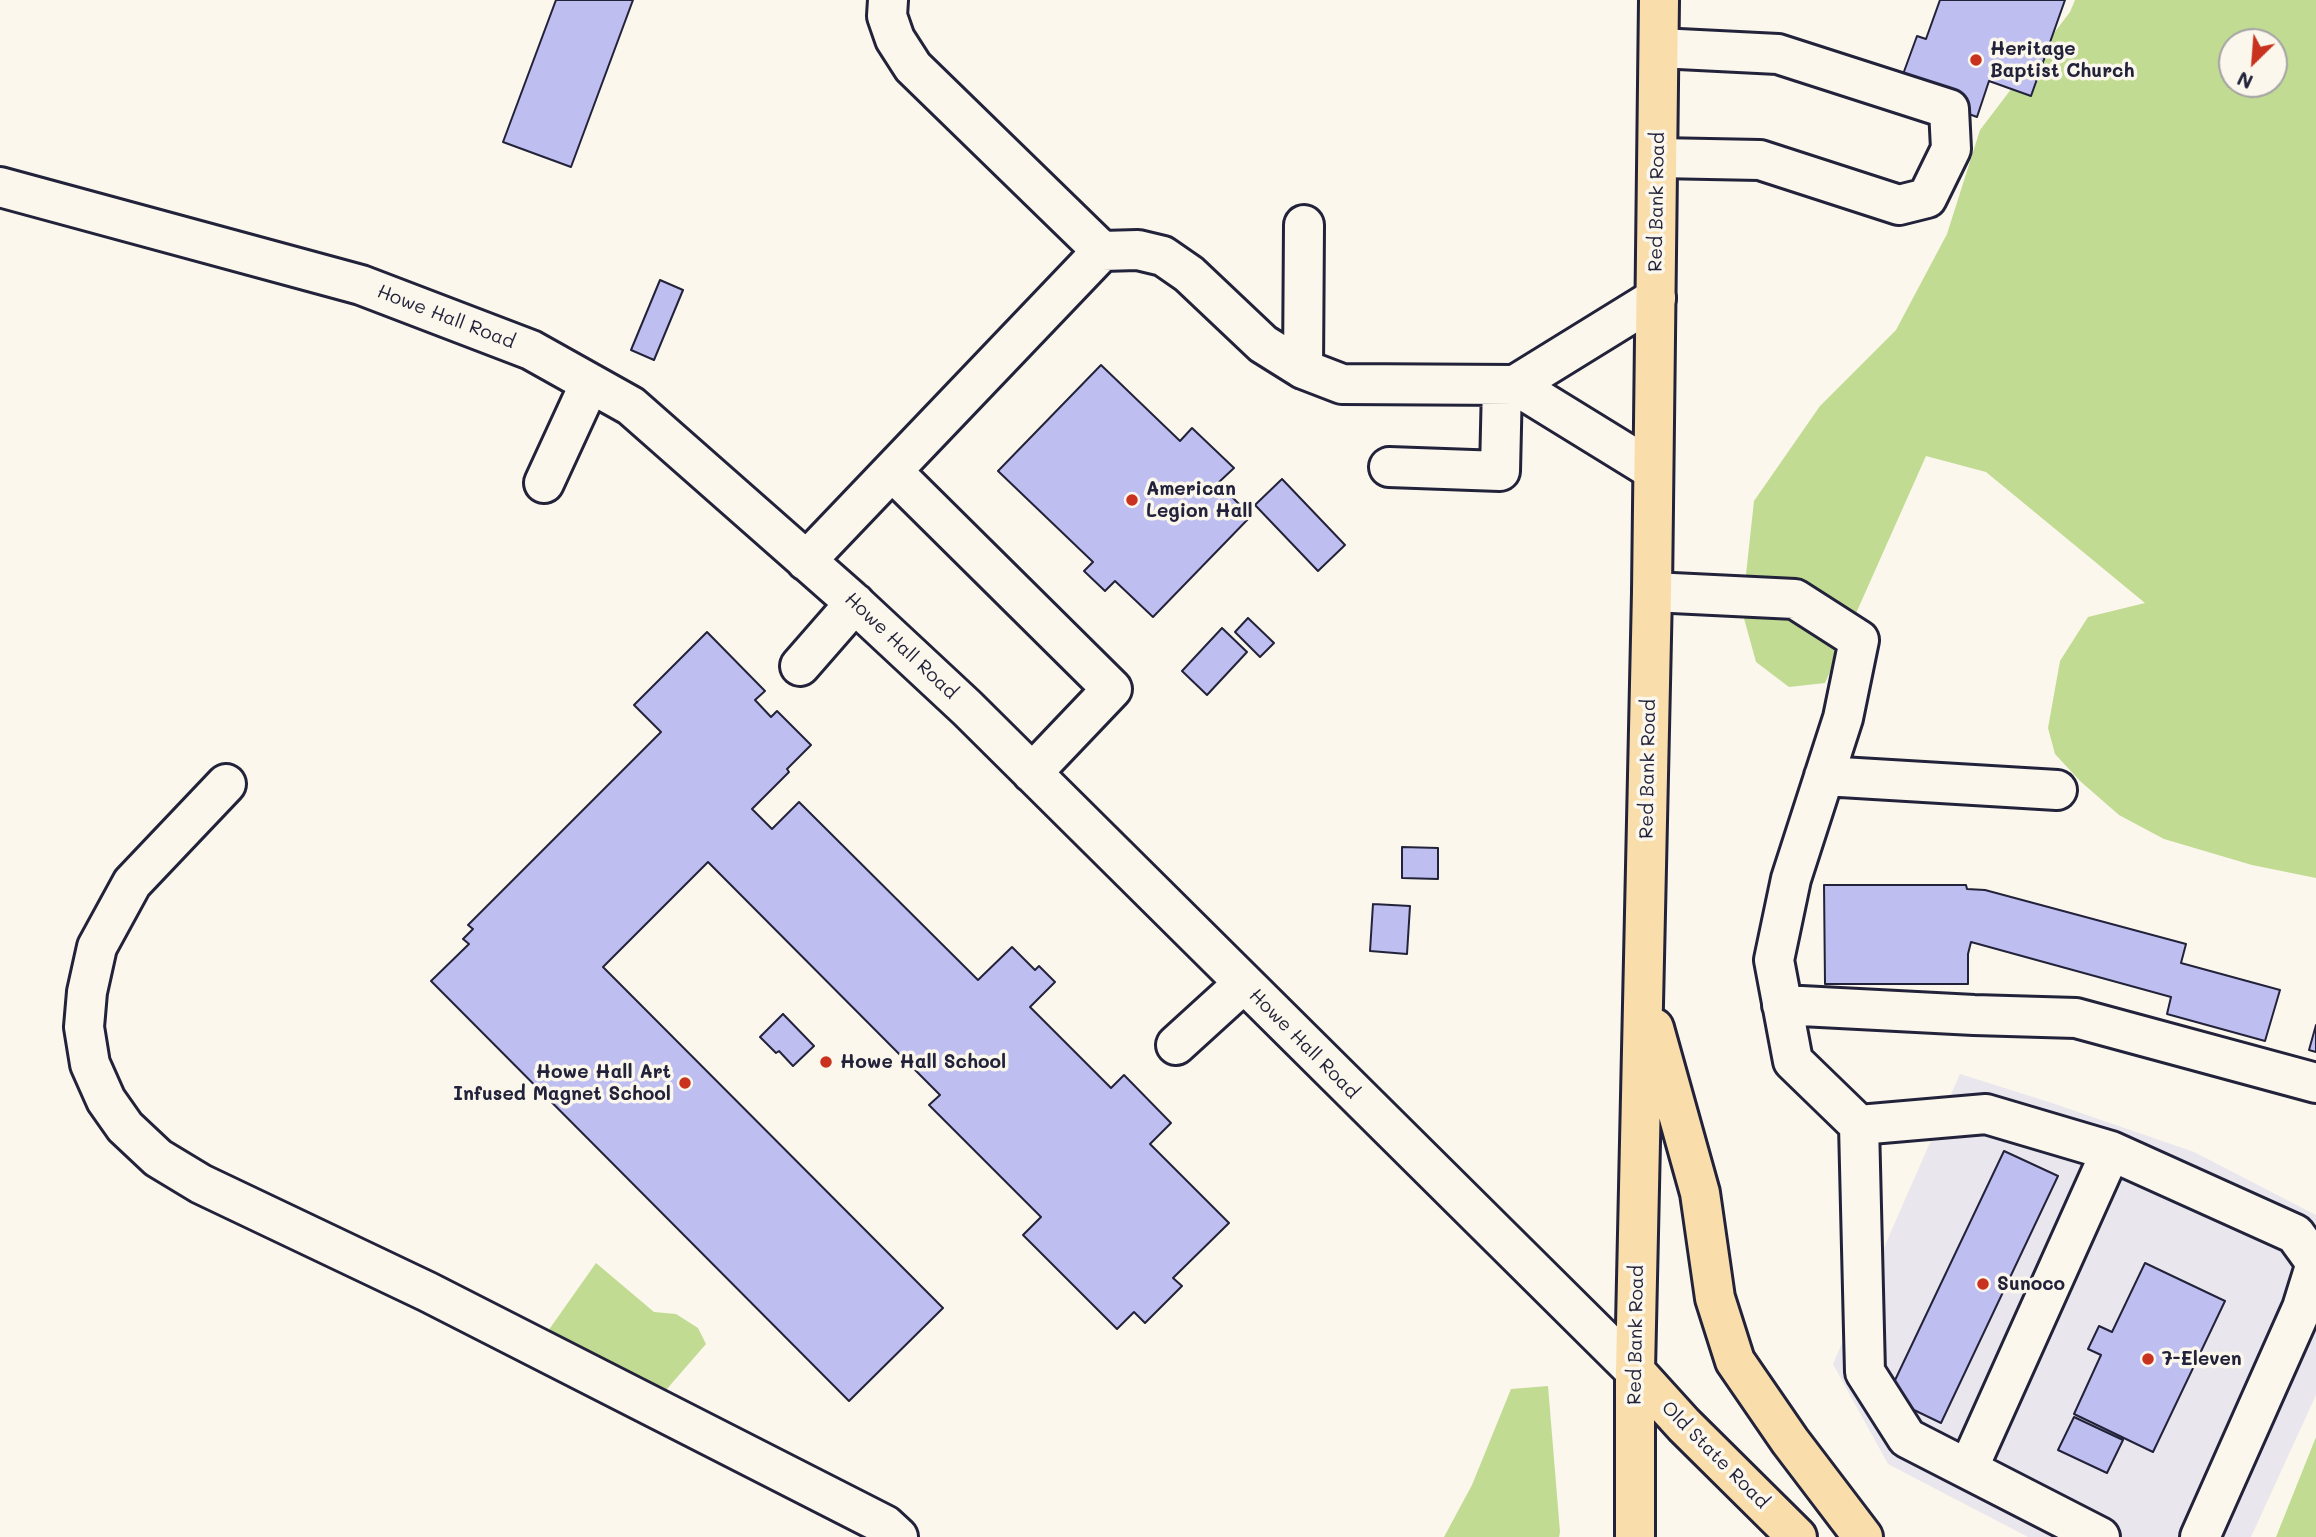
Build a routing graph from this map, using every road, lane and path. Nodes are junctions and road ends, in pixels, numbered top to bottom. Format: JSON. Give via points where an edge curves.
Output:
{"nodes":[{"id":1,"x":888,"y":0,"type":"edge"},
{"id":2,"x":1659,"y":0,"type":"edge"},
{"id":3,"x":1660,"y":48,"type":"junction"},
{"id":4,"x":1658,"y":158,"type":"junction"},
{"id":5,"x":0,"y":187,"type":"edge"},
{"id":6,"x":1304,"y":225,"type":"dead end"},
{"id":7,"x":1102,"y":251,"type":"junction"},
{"id":8,"x":1656,"y":298,"type":"junction"},
{"id":9,"x":1303,"y":369,"type":"junction"},
{"id":10,"x":590,"y":383,"type":"junction"},
{"id":11,"x":1509,"y":385,"type":"junction"},
{"id":12,"x":1389,"y":467,"type":"dead end"},
{"id":13,"x":1653,"y":470,"type":"junction"},
{"id":14,"x":892,"y":471,"type":"junction"},
{"id":15,"x":544,"y":483,"type":"dead end"},
{"id":16,"x":807,"y":561,"type":"junction"},
{"id":17,"x":1651,"y":592,"type":"junction"},
{"id":18,"x":855,"y":603,"type":"junction"},
{"id":19,"x":800,"y":666,"type":"dead end"},
{"id":20,"x":1032,"y":773,"type":"junction"},
{"id":21,"x":1824,"y":776,"type":"junction"},
{"id":22,"x":226,"y":784,"type":"dead end"},
{"id":23,"x":2057,"y":790,"type":"dead end"},
{"id":24,"x":1243,"y":984,"type":"junction"},
{"id":25,"x":1643,"y":989,"type":"junction"},
{"id":26,"x":1783,"y":1005,"type":"junction"},
{"id":27,"x":1176,"y":1045,"type":"dead end"},
{"id":28,"x":2316,"y":1083,"type":"edge"},
{"id":29,"x":1859,"y":1125,"type":"junction"},
{"id":30,"x":2111,"y":1151,"type":"junction"},
{"id":31,"x":1635,"y":1371,"type":"junction"},
{"id":32,"x":1968,"y":1469,"type":"junction"},
{"id":33,"x":898,"y":1537,"type":"edge"},
{"id":34,"x":1635,"y":1537,"type":"edge"},
{"id":35,"x":1797,"y":1537,"type":"edge"},
{"id":36,"x":1863,"y":1537,"type":"edge"},
{"id":37,"x":2100,"y":1537,"type":"edge"},
{"id":38,"x":2200,"y":1537,"type":"edge"}],
"edges":[{"from":1,"to":7,"type":"street","via":[[887,16],[895,39],[913,67]]},
{"from":2,"to":3,"type":"main road","name":"Red Bank Road"},
{"from":3,"to":4,"type":"main road","name":"Red Bank Road"},
{"from":3,"to":4,"type":"street","via":[[1778,54],[1949,109],[1951,149],[1927,198],[1899,205],[1760,160]]},
{"from":4,"to":8,"type":"main road","name":"Red Bank Road"},
{"from":5,"to":10,"type":"street","name":"Howe Hall Road","via":[[361,285],[531,350]]},
{"from":6,"to":9,"type":"street"},
{"from":7,"to":9,"type":"street","via":[[1138,250],[1163,256],[1189,274],[1263,344]]},
{"from":7,"to":14,"type":"street"},
{"from":8,"to":11,"type":"street"},
{"from":8,"to":13,"type":"main road","name":"Red Bank Road"},
{"from":9,"to":11,"type":"street","via":[[1342,384]]},
{"from":10,"to":15,"type":"street"},
{"from":10,"to":16,"type":"street","name":"Howe Hall Road","via":[[631,406]]},
{"from":11,"to":12,"type":"street","via":[[1500,471]]},
{"from":11,"to":13,"type":"street"},
{"from":13,"to":17,"type":"main road","name":"Red Bank Road"},
{"from":14,"to":16,"type":"street"},
{"from":14,"to":20,"type":"street","via":[[1112,689]]},
{"from":16,"to":18,"type":"street","name":"Howe Hall Road"},
{"from":17,"to":21,"type":"street","via":[[1794,599],[1858,640],[1843,718]]},
{"from":17,"to":25,"type":"main road","name":"Red Bank Road"},
{"from":18,"to":19,"type":"street"},
{"from":18,"to":20,"type":"street","name":"Howe Hall Road"},
{"from":20,"to":24,"type":"street","name":"Howe Hall Road"},
{"from":21,"to":23,"type":"street"},
{"from":21,"to":26,"type":"street","via":[[1791,879],[1774,960]]},
{"from":22,"to":33,"type":"street","via":[[132,883],[97,947],[84,1027],[90,1064],[125,1128],[158,1158],[201,1184],[428,1292],[885,1525]]},
{"from":24,"to":27,"type":"street"},
{"from":24,"to":31,"type":"street","name":"Howe Hall Road"},
{"from":25,"to":31,"type":"main road","name":"Red Bank Road"},
{"from":25,"to":36,"type":"main road","via":[[1700,1192],[1715,1298],[1735,1361]]},
{"from":26,"to":28,"type":"street","via":[[2076,1018]]},
{"from":26,"to":29,"type":"street","via":[[1793,1061]]},
{"from":29,"to":30,"type":"street","via":[[1986,1114]]},
{"from":29,"to":32,"type":"street","via":[[1865,1372],[1907,1438]]},
{"from":30,"to":32,"type":"street"},
{"from":30,"to":38,"type":"street","via":[[2295,1234],[2316,1263],[2302,1308]]},
{"from":31,"to":34,"type":"main road","name":"Red Bank Road"},
{"from":31,"to":35,"type":"main road","name":"Old State Road"},
{"from":32,"to":37,"type":"street"}]}
